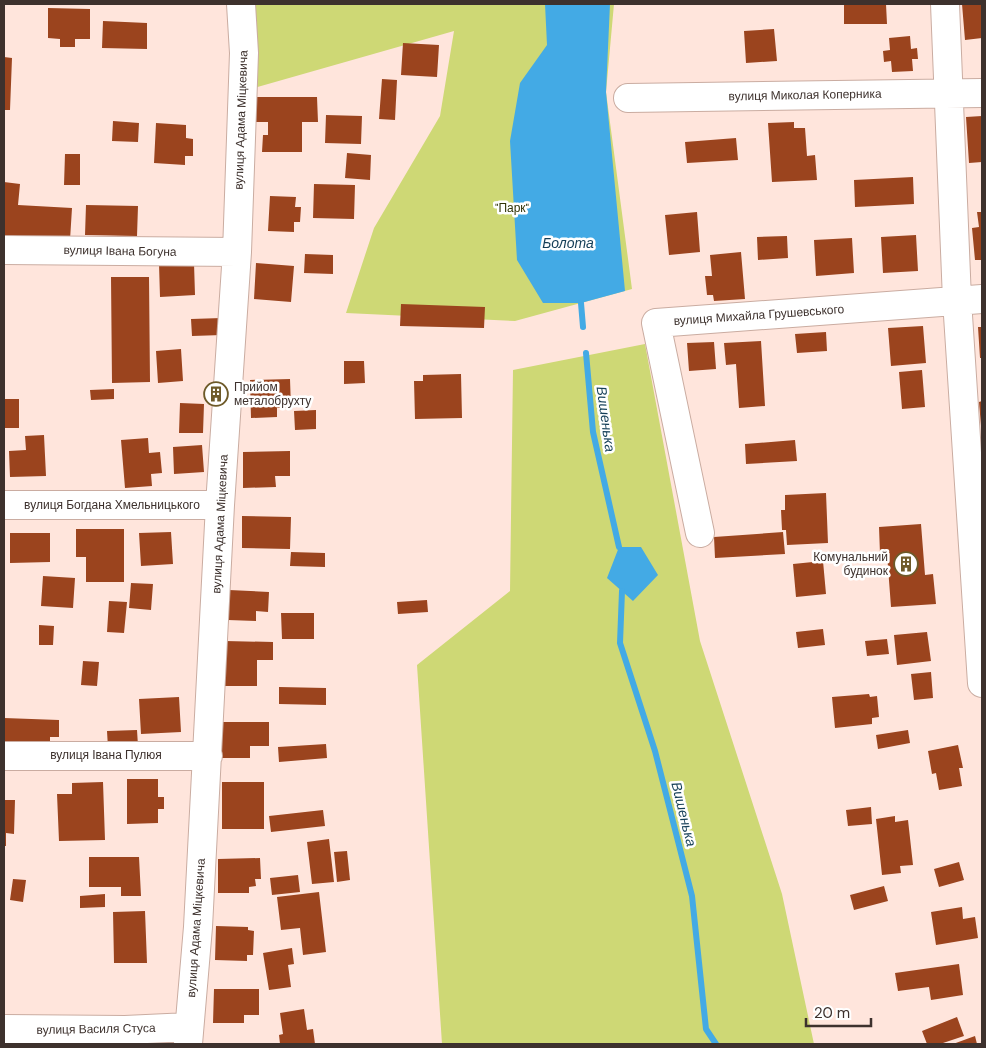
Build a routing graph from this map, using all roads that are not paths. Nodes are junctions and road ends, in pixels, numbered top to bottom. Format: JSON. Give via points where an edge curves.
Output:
{"nodes":[{"id":1,"x":240,"y":4,"type":"edge"},
{"id":2,"x":945,"y":4,"type":"edge"},
{"id":3,"x":948,"y":93,"type":"junction"},
{"id":4,"x":982,"y":93,"type":"edge"},
{"id":5,"x":628,"y":98,"type":"dead end"},
{"id":6,"x":4,"y":250,"type":"edge"},
{"id":7,"x":236,"y":252,"type":"junction"},
{"id":8,"x":970,"y":300,"type":"edge"},
{"id":9,"x":4,"y":505,"type":"edge"},
{"id":10,"x":220,"y":505,"type":"junction"},
{"id":11,"x":700,"y":533,"type":"dead end"},
{"id":12,"x":982,"y":683,"type":"edge"},
{"id":13,"x":4,"y":756,"type":"edge"},
{"id":14,"x":208,"y":756,"type":"junction"},
{"id":15,"x":4,"y":1030,"type":"edge"},
{"id":16,"x":188,"y":1036,"type":"edge"}],
"edges":[{"from":1,"to":7,"type":"street","name":"вулиця Адама Міцкевича","via":[[244,53]]},
{"from":2,"to":3,"type":"street"},
{"from":3,"to":4,"type":"street","name":"вулиця Миколая Коперника"},
{"from":3,"to":5,"type":"street","name":"вулиця Миколая Коперника"},
{"from":3,"to":8,"type":"street"},
{"from":6,"to":7,"type":"street","name":"вулиця Івана Богуна"},
{"from":7,"to":10,"type":"street","name":"вулиця Адама Міцкевича"},
{"from":8,"to":11,"type":"street","name":"вулиця Михайла Грушевського","via":[[656,323]]},
{"from":8,"to":12,"type":"street"},
{"from":9,"to":10,"type":"street","name":"вулиця Богдана Хмельницького"},
{"from":10,"to":14,"type":"street","name":"вулиця Адама Міцкевича"},
{"from":13,"to":14,"type":"street","name":"вулиця Івана Пулюя"},
{"from":14,"to":16,"type":"street","name":"вулиця Адама Міцкевича"},
{"from":15,"to":16,"type":"street","name":"вулиця Василя Стуса","via":[[125,1030]]}]}
